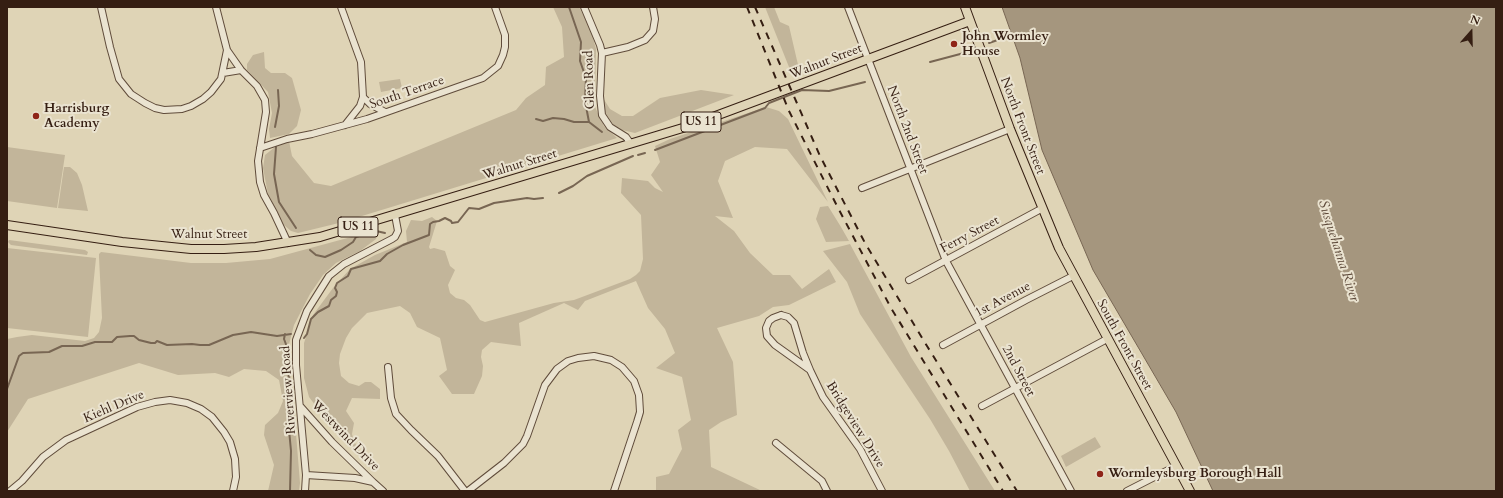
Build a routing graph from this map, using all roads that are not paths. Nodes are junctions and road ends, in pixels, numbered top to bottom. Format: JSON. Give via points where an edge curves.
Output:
{"nodes":[{"id":1,"x":101,"y":7,"type":"edge"},
{"id":2,"x":216,"y":7,"type":"edge"},
{"id":3,"x":341,"y":7,"type":"edge"},
{"id":4,"x":495,"y":7,"type":"edge"},
{"id":5,"x":584,"y":7,"type":"edge"},
{"id":6,"x":653,"y":7,"type":"edge"},
{"id":7,"x":848,"y":7,"type":"edge"},
{"id":8,"x":964,"y":7,"type":"edge"},
{"id":9,"x":970,"y":21,"type":"junction"},
{"id":10,"x":227,"y":50,"type":"junction"},
{"id":11,"x":602,"y":53,"type":"junction"},
{"id":12,"x":868,"y":59,"type":"junction"},
{"id":13,"x":241,"y":70,"type":"junction"},
{"id":14,"x":223,"y":73,"type":"junction"},
{"id":15,"x":364,"y":97,"type":"junction"},
{"id":16,"x":385,"y":112,"type":"junction"},
{"id":17,"x":345,"y":125,"type":"junction"},
{"id":18,"x":1010,"y":129,"type":"junction"},
{"id":19,"x":631,"y":144,"type":"junction"},
{"id":20,"x":260,"y":148,"type":"junction"},
{"id":21,"x":910,"y":168,"type":"junction"},
{"id":22,"x":862,"y":188,"type":"dead end"},
{"id":23,"x":1041,"y":209,"type":"junction"},
{"id":24,"x":395,"y":215,"type":"junction"},
{"id":25,"x":7,"y":225,"type":"edge"},
{"id":26,"x":288,"y":243,"type":"junction"},
{"id":27,"x":946,"y":261,"type":"junction"},
{"id":28,"x":1073,"y":276,"type":"junction"},
{"id":29,"x":909,"y":280,"type":"dead end"},
{"id":30,"x":980,"y":324,"type":"junction"},
{"id":31,"x":1107,"y":339,"type":"junction"},
{"id":32,"x":943,"y":345,"type":"dead end"},
{"id":33,"x":388,"y":367,"type":"dead end"},
{"id":34,"x":810,"y":370,"type":"junction"},
{"id":35,"x":1015,"y":388,"type":"junction"},
{"id":36,"x":300,"y":406,"type":"junction"},
{"id":37,"x":982,"y":406,"type":"dead end"},
{"id":38,"x":776,"y":443,"type":"dead end"},
{"id":39,"x":1176,"y":466,"type":"junction"},
{"id":40,"x":306,"y":475,"type":"junction"},
{"id":41,"x":373,"y":482,"type":"junction"},
{"id":42,"x":10,"y":491,"type":"edge"},
{"id":43,"x":233,"y":491,"type":"edge"},
{"id":44,"x":305,"y":491,"type":"edge"},
{"id":45,"x":383,"y":491,"type":"edge"},
{"id":46,"x":466,"y":491,"type":"edge"},
{"id":47,"x":614,"y":491,"type":"edge"},
{"id":48,"x":827,"y":491,"type":"edge"},
{"id":49,"x":882,"y":491,"type":"edge"},
{"id":50,"x":1071,"y":491,"type":"edge"},
{"id":51,"x":1127,"y":491,"type":"edge"},
{"id":52,"x":1190,"y":491,"type":"edge"}],
"edges":[{"from":1,"to":14,"type":"street","via":[[119,79],[131,94],[145,103],[164,110],[191,106],[211,92]]},
{"from":2,"to":10,"type":"street"},
{"from":3,"to":15,"type":"street","via":[[361,62]]},
{"from":4,"to":16,"type":"street","name":"South Terrace","via":[[505,40],[503,55],[495,69],[479,80]]},
{"from":5,"to":11,"type":"street","name":"Glen Road"},
{"from":6,"to":11,"type":"street","via":[[653,30],[646,40]]},
{"from":7,"to":12,"type":"street","name":"North 2nd Street"},
{"from":8,"to":9,"type":"main road","name":"North Front Street"},
{"from":9,"to":12,"type":"main road","name":"Walnut Street","number":"US 11"},
{"from":9,"to":18,"type":"main road","name":"North Front Street"},
{"from":10,"to":13,"type":"street"},
{"from":10,"to":14,"type":"street"},
{"from":11,"to":19,"type":"street","name":"Glen Road","via":[[602,114],[610,127],[626,137]]},
{"from":12,"to":19,"type":"main road","name":"Walnut Street","number":"US 11","via":[[721,115]]},
{"from":12,"to":21,"type":"street","name":"North 2nd Street"},
{"from":13,"to":14,"type":"street"},
{"from":13,"to":20,"type":"street","via":[[262,92],[266,104]]},
{"from":15,"to":16,"type":"street","via":[[370,104]]},
{"from":15,"to":17,"type":"street"},
{"from":16,"to":17,"type":"street","name":"South Terrace"},
{"from":17,"to":20,"type":"street","name":"South Terrace"},
{"from":18,"to":21,"type":"street"},
{"from":18,"to":23,"type":"main road","name":"North Front Street"},
{"from":19,"to":24,"type":"main road","name":"Walnut Street","number":"US 11"},
{"from":20,"to":26,"type":"street","via":[[258,171],[262,190]]},
{"from":21,"to":22,"type":"street"},
{"from":21,"to":27,"type":"street","name":"North 2nd Street"},
{"from":23,"to":27,"type":"street","name":"Ferry Street"},
{"from":23,"to":28,"type":"main road","name":"South Front Street"},
{"from":24,"to":26,"type":"main road","name":"Walnut Street","number":"US 11","via":[[325,236]]},
{"from":24,"to":36,"type":"street","name":"Riverview Road","via":[[398,227],[395,237],[337,269],[323,284],[307,311],[296,343]]},
{"from":25,"to":26,"type":"main road","name":"Walnut Street","number":"US 11","via":[[183,249],[240,248]]},
{"from":27,"to":29,"type":"street","name":"Ferry Street"},
{"from":27,"to":30,"type":"street","name":"2nd Street"},
{"from":28,"to":30,"type":"street","name":"1st Avenue"},
{"from":28,"to":31,"type":"main road","name":"South Front Street"},
{"from":30,"to":32,"type":"street","name":"1st Avenue"},
{"from":30,"to":35,"type":"street","name":"2nd Street"},
{"from":31,"to":35,"type":"street"},
{"from":31,"to":39,"type":"main road","name":"South Front Street"},
{"from":33,"to":46,"type":"street","via":[[391,398],[396,414],[438,456]]},
{"from":34,"to":34,"type":"street","name":"Bridgeview Drive","via":[[768,339],[766,328],[769,321],[781,315],[791,320]]},
{"from":34,"to":49,"type":"street","name":"Bridgeview Drive","via":[[823,397],[860,449]]},
{"from":35,"to":37,"type":"street"},
{"from":35,"to":50,"type":"street","name":"2nd Street"},
{"from":36,"to":40,"type":"street","name":"Riverview Road"},
{"from":36,"to":41,"type":"street","name":"Westwind Drive"},
{"from":38,"to":48,"type":"street","via":[[822,480]]},
{"from":39,"to":51,"type":"street"},
{"from":39,"to":52,"type":"main road","name":"South Front Street"},
{"from":40,"to":41,"type":"street","name":"Westwind Drive","via":[[355,478]]},
{"from":40,"to":44,"type":"street","name":"Riverview Road"},
{"from":41,"to":45,"type":"street","name":"Westwind Drive"},
{"from":42,"to":43,"type":"street","name":"Kiehl Drive","via":[[43,457],[66,440],[137,407],[170,400],[201,409],[212,417],[224,432],[235,459],[236,477]]},
{"from":46,"to":47,"type":"street","via":[[504,463],[523,444],[546,386],[557,369],[568,361],[594,356],[611,360],[622,368],[634,381],[639,396],[640,412]]}]}
